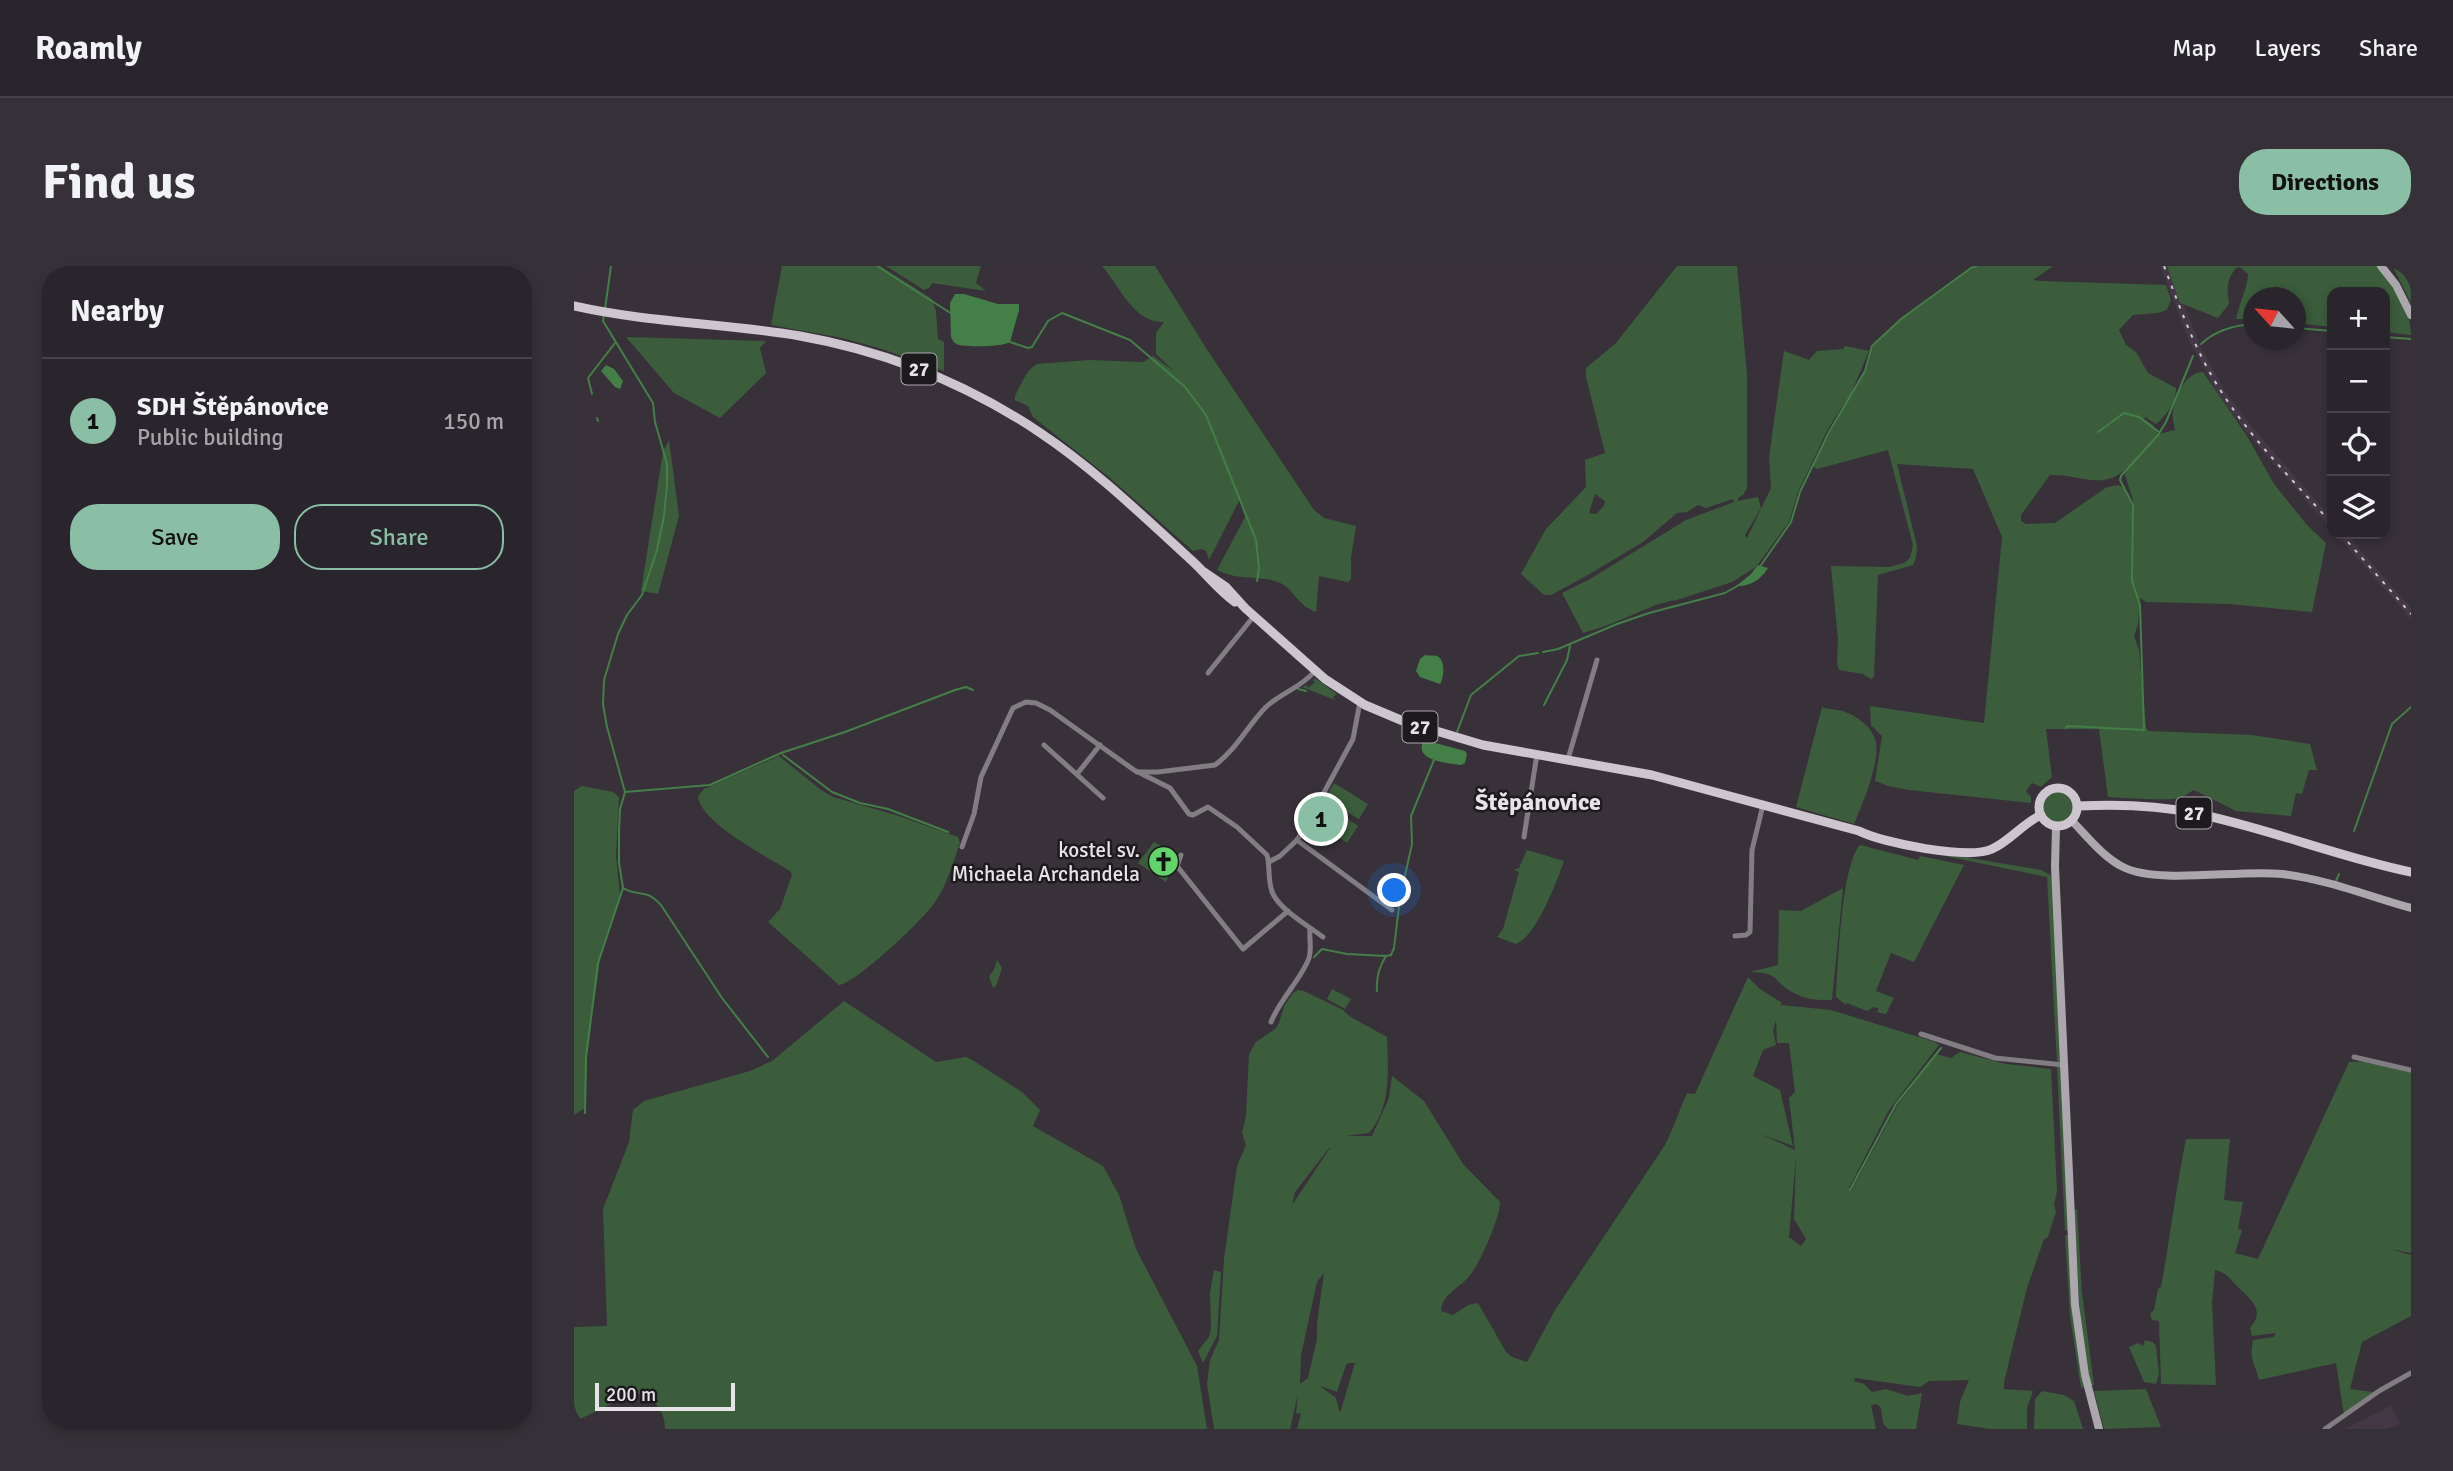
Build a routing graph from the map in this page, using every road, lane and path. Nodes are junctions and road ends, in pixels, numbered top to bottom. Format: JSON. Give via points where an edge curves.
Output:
{"nodes":[{"id":1,"x":2381,"y":266,"type":"edge"},
{"id":2,"x":574,"y":306,"type":"edge"},
{"id":3,"x":2411,"y":315,"type":"edge"},
{"id":4,"x":1254,"y":617,"type":"junction"},
{"id":5,"x":1597,"y":660,"type":"dead end"},
{"id":6,"x":1315,"y":671,"type":"junction"},
{"id":7,"x":1208,"y":673,"type":"dead end"},
{"id":8,"x":1360,"y":702,"type":"junction"},
{"id":9,"x":1044,"y":745,"type":"dead end"},
{"id":10,"x":1100,"y":745,"type":"junction"},
{"id":11,"x":1537,"y":754,"type":"junction"},
{"id":12,"x":1568,"y":759,"type":"junction"},
{"id":13,"x":1137,"y":772,"type":"junction"},
{"id":14,"x":1077,"y":774,"type":"junction"},
{"id":15,"x":1103,"y":798,"type":"dead end"},
{"id":16,"x":1763,"y":805,"type":"junction"},
{"id":17,"x":2077,"y":806,"type":"junction"},
{"id":18,"x":2040,"y":815,"type":"junction"},
{"id":19,"x":2072,"y":821,"type":"junction"},
{"id":20,"x":2056,"y":827,"type":"junction"},
{"id":21,"x":1524,"y":837,"type":"dead end"},
{"id":22,"x":1297,"y":840,"type":"junction"},
{"id":23,"x":962,"y":847,"type":"dead end"},
{"id":24,"x":1181,"y":855,"type":"dead end"},
{"id":25,"x":1269,"y":862,"type":"junction"},
{"id":26,"x":2411,"y":872,"type":"edge"},
{"id":27,"x":2411,"y":908,"type":"edge"},
{"id":28,"x":1392,"y":910,"type":"dead end"},
{"id":29,"x":1288,"y":911,"type":"junction"},
{"id":30,"x":1310,"y":929,"type":"junction"},
{"id":31,"x":1735,"y":936,"type":"dead end"},
{"id":32,"x":1323,"y":937,"type":"dead end"},
{"id":33,"x":1271,"y":1023,"type":"dead end"},
{"id":34,"x":1921,"y":1034,"type":"dead end"},
{"id":35,"x":2354,"y":1057,"type":"dead end"},
{"id":36,"x":2060,"y":1064,"type":"junction"},
{"id":37,"x":2411,"y":1070,"type":"edge"},
{"id":38,"x":2411,"y":1373,"type":"edge"},
{"id":39,"x":2099,"y":1429,"type":"edge"},
{"id":40,"x":2325,"y":1429,"type":"edge"}],
"edges":[{"from":1,"to":3,"type":"main road"},
{"from":2,"to":4,"type":"main road","number":"27","via":[[649,320],[799,336],[854,348],[925,372],[984,399],[1051,440],[1226,587]]},
{"from":4,"to":6,"type":"main road","number":"27"},
{"from":4,"to":7,"type":"street"},
{"from":5,"to":12,"type":"street"},
{"from":6,"to":8,"type":"main road","number":"27"},
{"from":6,"to":13,"type":"street","via":[[1267,706],[1215,765]]},
{"from":8,"to":11,"type":"main road","number":"27","via":[[1443,734]]},
{"from":8,"to":22,"type":"street","via":[[1353,739]]},
{"from":9,"to":14,"type":"street"},
{"from":10,"to":13,"type":"street"},
{"from":10,"to":14,"type":"street"},
{"from":10,"to":23,"type":"street","via":[[1036,703],[1013,708],[981,777]]},
{"from":11,"to":12,"type":"main road","number":"27"},
{"from":11,"to":21,"type":"street"},
{"from":12,"to":16,"type":"main road","number":"27","via":[[1652,775]]},
{"from":13,"to":25,"type":"street","via":[[1170,788],[1190,815],[1210,807],[1259,845]]},
{"from":14,"to":15,"type":"street"},
{"from":16,"to":18,"type":"main road","number":"27","via":[[1910,844],[1982,853]]},
{"from":16,"to":31,"type":"street","via":[[1752,850],[1750,932]]},
{"from":17,"to":18,"type":"main road","number":"27","via":[[2070,792],[2053,789],[2041,799]]},
{"from":17,"to":19,"type":"main road"},
{"from":17,"to":26,"type":"main road","number":"27","via":[[2132,805],[2196,814]]},
{"from":18,"to":20,"type":"main road"},
{"from":19,"to":20,"type":"main road"},
{"from":19,"to":27,"type":"main road","via":[[2111,859],[2136,872],[2295,876]]},
{"from":20,"to":36,"type":"main road"},
{"from":22,"to":25,"type":"street"},
{"from":22,"to":28,"type":"street"},
{"from":24,"to":29,"type":"street","via":[[1177,866],[1242,949]]},
{"from":25,"to":29,"type":"street","via":[[1271,892]]},
{"from":29,"to":30,"type":"street"},
{"from":30,"to":32,"type":"street"},
{"from":30,"to":33,"type":"street","via":[[1308,961]]},
{"from":34,"to":36,"type":"street","via":[[1995,1058]]},
{"from":35,"to":37,"type":"street"},
{"from":36,"to":39,"type":"main road","via":[[2076,1315]]},
{"from":38,"to":40,"type":"street"}]}
